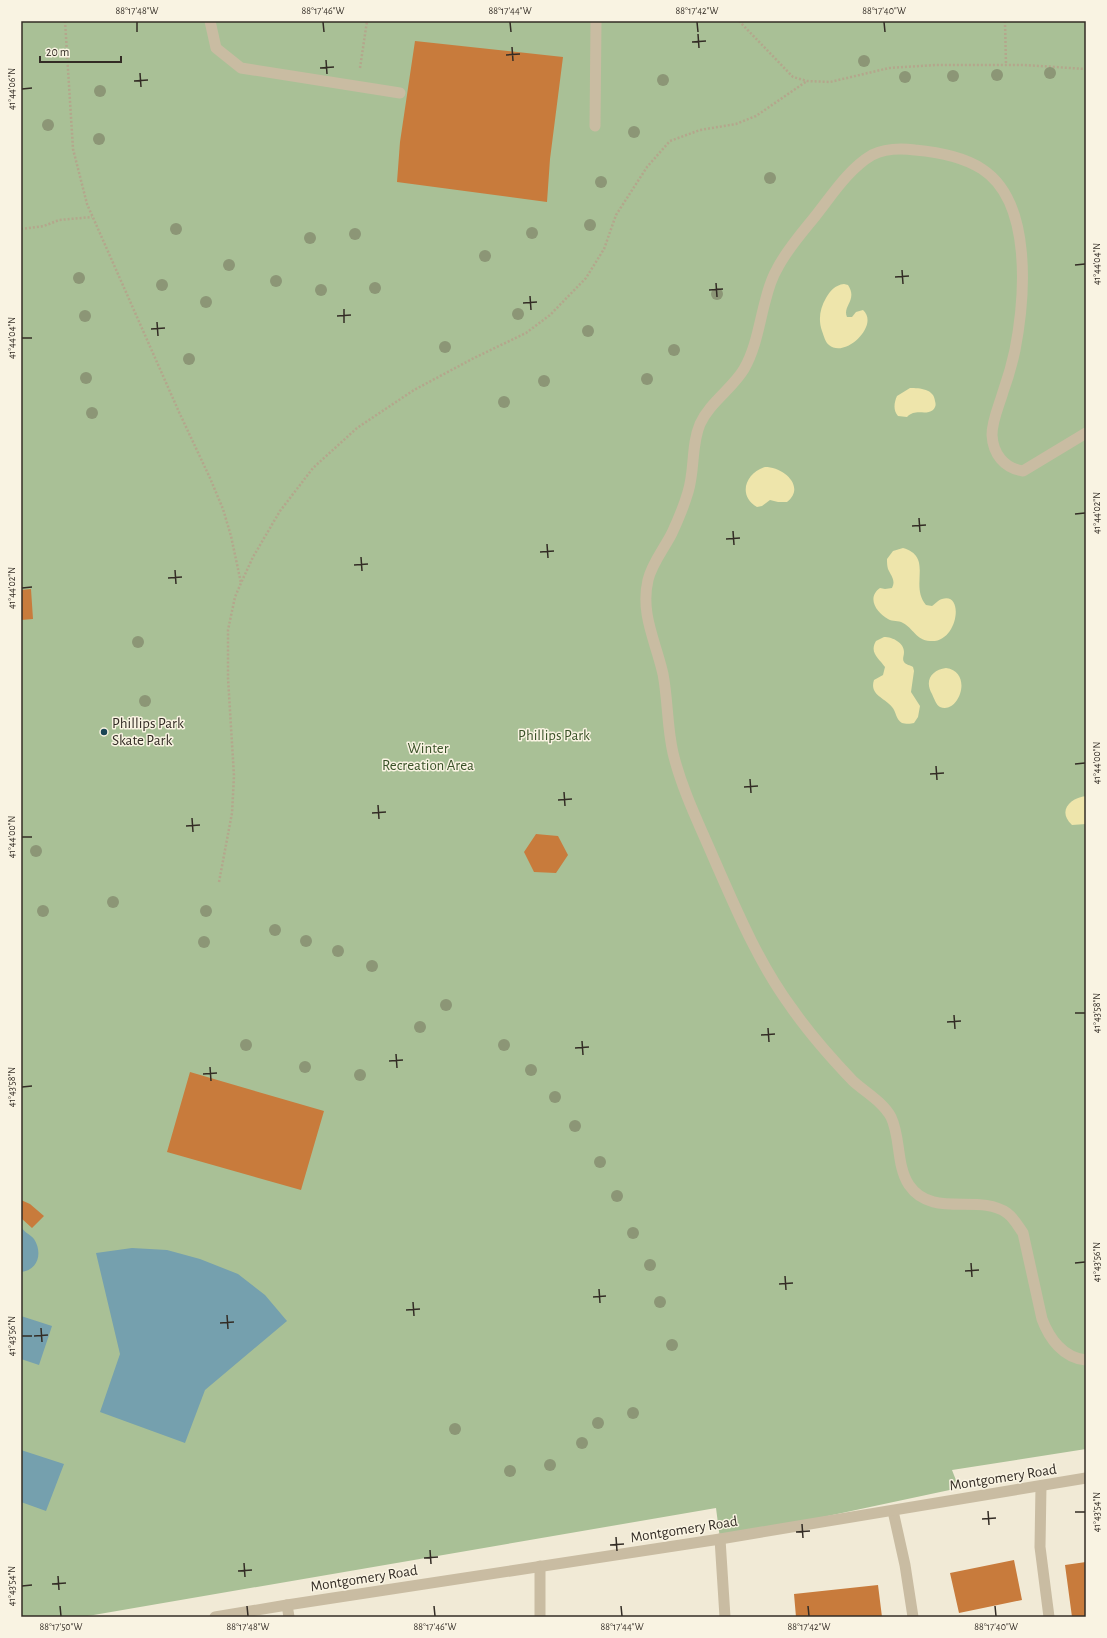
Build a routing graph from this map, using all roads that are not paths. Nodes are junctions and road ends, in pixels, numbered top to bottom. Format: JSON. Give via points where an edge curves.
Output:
{"nodes":[{"id":1,"x":210,"y":21,"type":"edge"},
{"id":2,"x":596,"y":21,"type":"edge"},
{"id":3,"x":400,"y":93,"type":"dead end"},
{"id":4,"x":595,"y":126,"type":"dead end"},
{"id":5,"x":1086,"y":432,"type":"edge"},
{"id":6,"x":1086,"y":1360,"type":"edge"},
{"id":7,"x":1086,"y":1478,"type":"edge"},
{"id":8,"x":1041,"y":1486,"type":"junction"},
{"id":9,"x":893,"y":1511,"type":"junction"},
{"id":10,"x":720,"y":1539,"type":"junction"},
{"id":11,"x":540,"y":1566,"type":"junction"},
{"id":12,"x":287,"y":1605,"type":"junction"},
{"id":13,"x":215,"y":1617,"type":"edge"},
{"id":14,"x":289,"y":1617,"type":"edge"},
{"id":15,"x":540,"y":1617,"type":"edge"},
{"id":16,"x":725,"y":1617,"type":"edge"},
{"id":17,"x":913,"y":1617,"type":"edge"},
{"id":18,"x":1049,"y":1617,"type":"edge"}],
"edges":[{"from":1,"to":3,"type":"street","via":[[216,48],[240,68]]},
{"from":2,"to":4,"type":"street"},
{"from":5,"to":6,"type":"street","via":[[1023,470],[1013,469],[999,457],[992,433],[1015,351],[1022,288],[1022,260],[1014,214],[1004,192],[993,178],[968,161],[922,150],[894,148],[881,151],[868,157],[847,177],[777,268],[769,286],[750,357],[743,370],[712,406],[698,428],[689,489],[673,530],[651,571],[646,599],[649,630],[664,679],[672,751],[687,798],[745,928],[770,974],[788,1004],[841,1069],[890,1115],[907,1181],[912,1188],[930,1201],[986,1206],[1010,1214],[1023,1233],[1047,1332],[1054,1343],[1071,1355]]},
{"from":7,"to":8,"type":"street","name":"Montgomery Road"},
{"from":8,"to":9,"type":"street","name":"Montgomery Road"},
{"from":8,"to":18,"type":"street","via":[[1040,1547]]},
{"from":9,"to":10,"type":"street","name":"Montgomery Road"},
{"from":9,"to":17,"type":"street","via":[[906,1564]]},
{"from":10,"to":11,"type":"street","name":"Montgomery Road"},
{"from":10,"to":16,"type":"street"},
{"from":11,"to":12,"type":"street","name":"Montgomery Road"},
{"from":11,"to":15,"type":"street"},
{"from":12,"to":13,"type":"street","name":"Montgomery Road"},
{"from":12,"to":14,"type":"street"}]}
